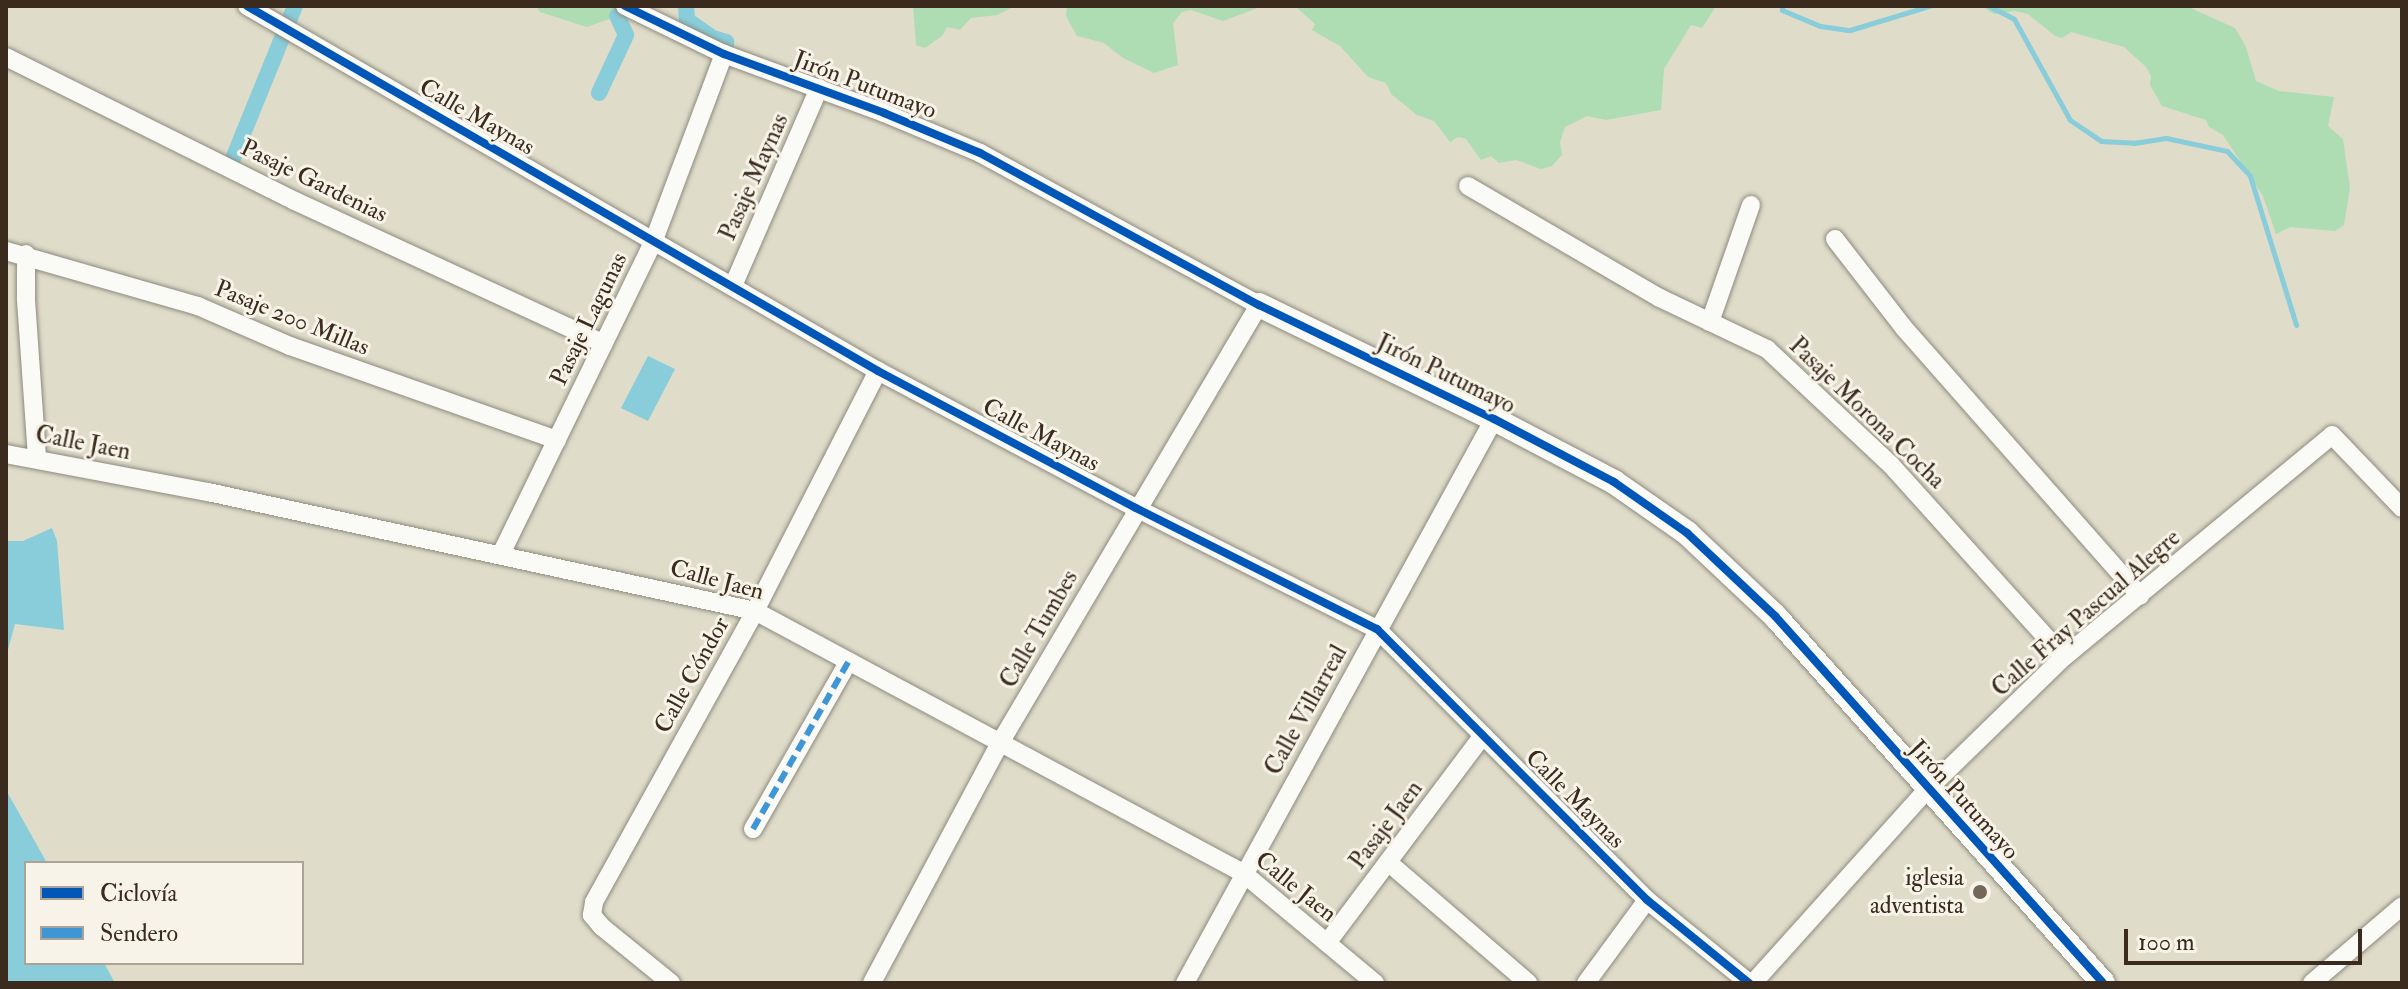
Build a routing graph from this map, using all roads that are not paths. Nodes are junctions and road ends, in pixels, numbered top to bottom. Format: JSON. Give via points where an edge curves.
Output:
{"nodes":[{"id":1,"x":247,"y":6,"type":"edge"},
{"id":2,"x":625,"y":6,"type":"edge"},
{"id":3,"x":724,"y":54,"type":"junction"},
{"id":4,"x":6,"y":57,"type":"edge"},
{"id":5,"x":819,"y":88,"type":"junction"},
{"id":6,"x":1468,"y":186,"type":"dead end"},
{"id":7,"x":1751,"y":205,"type":"dead end"},
{"id":8,"x":1835,"y":239,"type":"dead end"},
{"id":9,"x":654,"y":240,"type":"junction"},
{"id":10,"x":6,"y":251,"type":"edge"},
{"id":11,"x":26,"y":254,"type":"junction"},
{"id":12,"x":733,"y":286,"type":"junction"},
{"id":13,"x":1259,"y":305,"type":"junction"},
{"id":14,"x":1710,"y":322,"type":"junction"},
{"id":15,"x":604,"y":344,"type":"junction"},
{"id":16,"x":878,"y":371,"type":"junction"},
{"id":17,"x":1494,"y":419,"type":"junction"},
{"id":18,"x":557,"y":440,"type":"junction"},
{"id":19,"x":6,"y":454,"type":"edge"},
{"id":20,"x":37,"y":457,"type":"junction"},
{"id":21,"x":1136,"y":508,"type":"junction"},
{"id":22,"x":2402,"y":508,"type":"edge"},
{"id":23,"x":501,"y":554,"type":"junction"},
{"id":24,"x":2140,"y":596,"type":"junction"},
{"id":25,"x":755,"y":611,"type":"junction"},
{"id":26,"x":1377,"y":629,"type":"junction"},
{"id":27,"x":2064,"y":657,"type":"junction"},
{"id":28,"x":849,"y":661,"type":"junction"},
{"id":29,"x":1483,"y":735,"type":"junction"},
{"id":30,"x":1000,"y":743,"type":"junction"},
{"id":31,"x":1927,"y":790,"type":"junction"},
{"id":32,"x":753,"y":829,"type":"dead end"},
{"id":33,"x":1388,"y":862,"type":"junction"},
{"id":34,"x":1243,"y":873,"type":"junction"},
{"id":35,"x":1647,"y":900,"type":"junction"},
{"id":36,"x":2401,"y":909,"type":"edge"},
{"id":37,"x":1327,"y":943,"type":"junction"},
{"id":38,"x":660,"y":980,"type":"edge"},
{"id":39,"x":872,"y":983,"type":"edge"},
{"id":40,"x":1185,"y":983,"type":"edge"},
{"id":41,"x":1375,"y":983,"type":"edge"},
{"id":42,"x":1528,"y":983,"type":"edge"},
{"id":43,"x":1586,"y":983,"type":"edge"},
{"id":44,"x":1751,"y":983,"type":"edge"},
{"id":45,"x":2103,"y":983,"type":"edge"},
{"id":46,"x":2312,"y":983,"type":"edge"}],
"edges":[{"from":1,"to":9,"type":"street","name":"Calle Maynas"},
{"from":2,"to":3,"type":"street","name":"Jirón Putumayo"},
{"from":3,"to":5,"type":"street","name":"Jirón Putumayo"},
{"from":3,"to":9,"type":"street","name":"Pasaje Lagunas"},
{"from":4,"to":15,"type":"street","name":"Pasaje Gardenias","via":[[295,201]]},
{"from":5,"to":12,"type":"street","name":"Pasaje Maynas"},
{"from":5,"to":13,"type":"street","name":"Jirón Putumayo","via":[[980,153]]},
{"from":6,"to":14,"type":"street","name":"Pasaje Morona Cocha"},
{"from":7,"to":14,"type":"street"},
{"from":8,"to":24,"type":"street","via":[[1904,328]]},
{"from":9,"to":12,"type":"street","name":"Calle Maynas"},
{"from":9,"to":15,"type":"street","name":"Pasaje Lagunas"},
{"from":10,"to":11,"type":"street","name":"Pasaje 200 Millas"},
{"from":11,"to":18,"type":"street","name":"Pasaje 200 Millas","via":[[198,306],[290,346]]},
{"from":11,"to":20,"type":"street"},
{"from":12,"to":16,"type":"street","name":"Calle Maynas"},
{"from":13,"to":17,"type":"street","name":"Jirón Putumayo"},
{"from":13,"to":21,"type":"street","name":"Calle Tumbes"},
{"from":14,"to":27,"type":"street","name":"Pasaje Morona Cocha","via":[[1767,349],[1891,465]]},
{"from":15,"to":18,"type":"street","name":"Pasaje Lagunas"},
{"from":16,"to":21,"type":"street","name":"Calle Maynas"},
{"from":16,"to":25,"type":"street","name":"Calle Cóndor"},
{"from":17,"to":26,"type":"street","name":"Calle Villarreal"},
{"from":17,"to":31,"type":"street","name":"Jirón Putumayo","via":[[1614,482],[1687,533],[1775,616]]},
{"from":18,"to":23,"type":"street","name":"Pasaje Lagunas"},
{"from":19,"to":20,"type":"street","name":"Calle Jaen"},
{"from":20,"to":23,"type":"street","name":"Calle Jaen"},
{"from":21,"to":26,"type":"street","name":"Calle Maynas"},
{"from":21,"to":30,"type":"street","name":"Calle Tumbes"},
{"from":22,"to":24,"type":"street","name":"Calle Fray Pascual Alegre","via":[[2332,435]]},
{"from":23,"to":25,"type":"street","name":"Calle Jaen"},
{"from":24,"to":27,"type":"street","name":"Calle Fray Pascual Alegre"},
{"from":25,"to":28,"type":"street","name":"Calle Jaen"},
{"from":25,"to":38,"type":"street","name":"Calle Cóndor","via":[[594,902],[592,915]]},
{"from":26,"to":29,"type":"street","name":"Calle Maynas"},
{"from":26,"to":34,"type":"street","name":"Calle Villarreal"},
{"from":27,"to":31,"type":"street","name":"Calle Fray Pascual Alegre"},
{"from":28,"to":30,"type":"street","name":"Calle Jaen"},
{"from":28,"to":32,"type":"street"},
{"from":29,"to":33,"type":"street","name":"Pasaje Jaen"},
{"from":29,"to":35,"type":"street","name":"Calle Maynas"},
{"from":30,"to":34,"type":"street","name":"Calle Jaen"},
{"from":30,"to":39,"type":"street","name":"Calle Tumbes"},
{"from":31,"to":44,"type":"street","name":"Calle Fray Pascual Alegre"},
{"from":31,"to":45,"type":"street","name":"Jirón Putumayo"},
{"from":33,"to":37,"type":"street","name":"Pasaje Jaen"},
{"from":33,"to":42,"type":"street"},
{"from":34,"to":37,"type":"street","name":"Calle Jaen"},
{"from":34,"to":40,"type":"street","name":"Calle Villarreal"},
{"from":35,"to":43,"type":"street"},
{"from":35,"to":44,"type":"street","name":"Calle Maynas"},
{"from":36,"to":46,"type":"street"},
{"from":37,"to":41,"type":"street","name":"Calle Jaen"}]}
